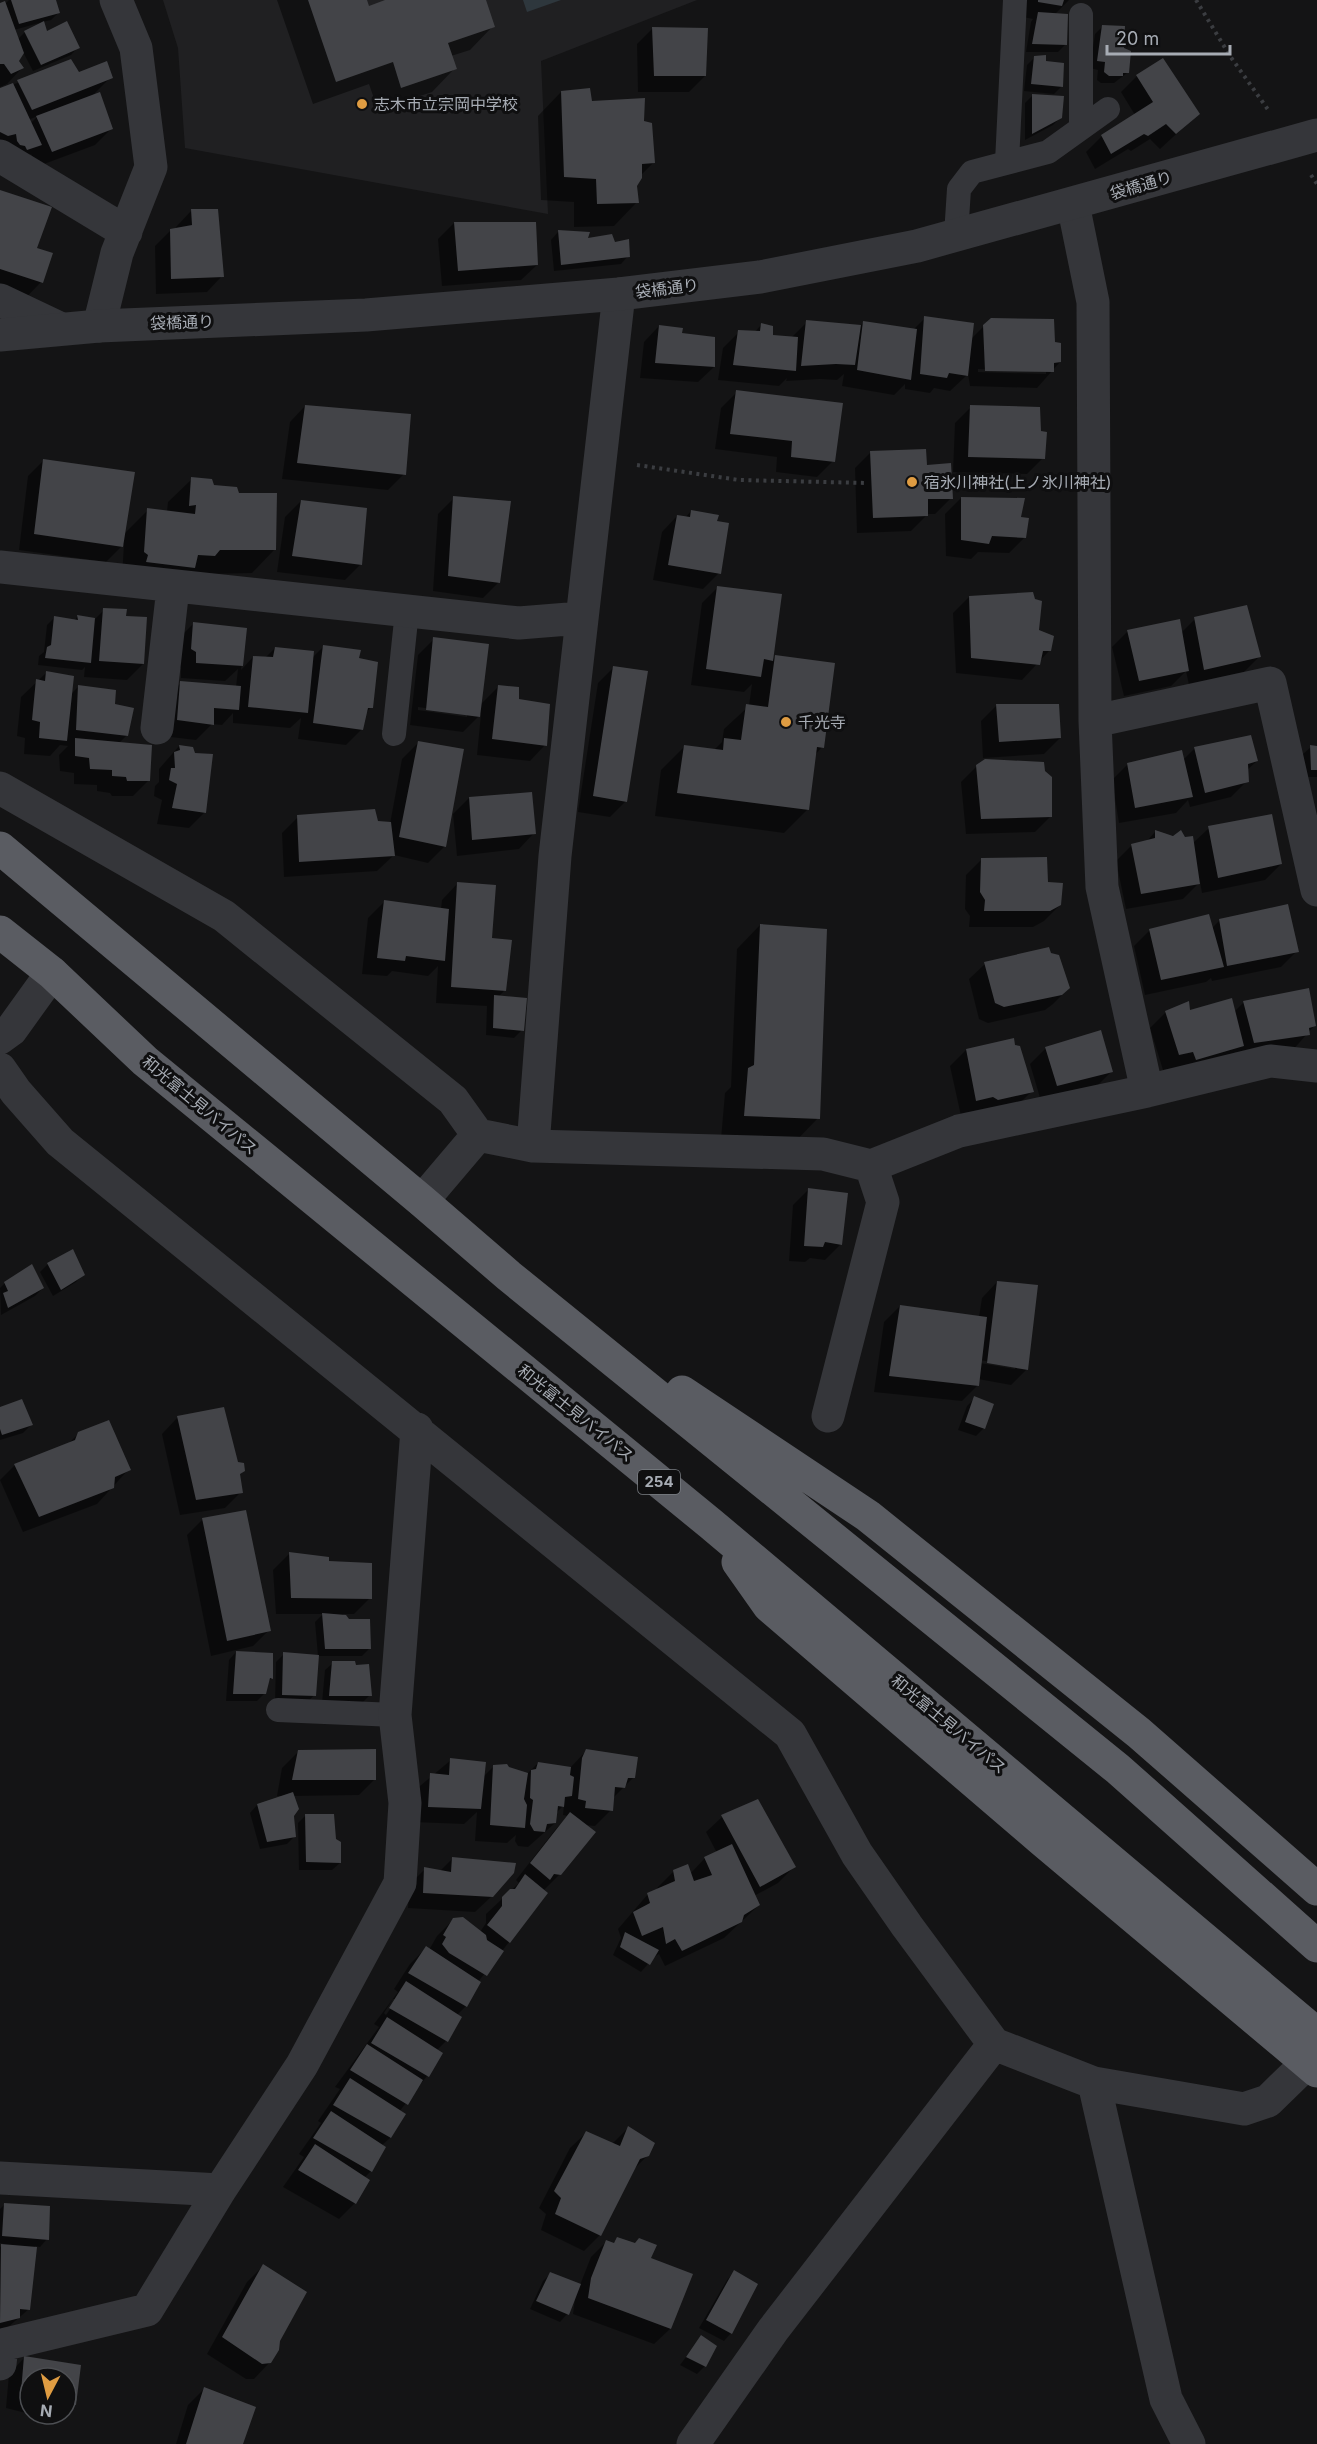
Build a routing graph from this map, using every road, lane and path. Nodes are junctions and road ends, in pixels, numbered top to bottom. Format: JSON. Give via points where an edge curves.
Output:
{"nodes":[{"id":1,"x":116,"y":0,"type":"edge"},
{"id":2,"x":1015,"y":0,"type":"edge"},
{"id":3,"x":1196,"y":0,"type":"edge"},
{"id":4,"x":1081,"y":15,"type":"dead end"},
{"id":5,"x":1108,"y":109,"type":"dead end"},
{"id":6,"x":1081,"y":128,"type":"junction"},
{"id":7,"x":1304,"y":139,"type":"edge"},
{"id":8,"x":0,"y":156,"type":"edge"},
{"id":9,"x":1007,"y":162,"type":"junction"},
{"id":10,"x":1317,"y":184,"type":"edge"},
{"id":11,"x":1073,"y":204,"type":"junction"},
{"id":12,"x":126,"y":232,"type":"junction"},
{"id":13,"x":956,"y":236,"type":"junction"},
{"id":14,"x":619,"y":294,"type":"junction"},
{"id":15,"x":0,"y":300,"type":"edge"},
{"id":16,"x":99,"y":326,"type":"junction"},
{"id":17,"x":59,"y":328,"type":"junction"},
{"id":18,"x":2,"y":341,"type":"edge"},
{"id":19,"x":600,"y":460,"type":"junction"},
{"id":20,"x":867,"y":483,"type":"dead end"},
{"id":21,"x":0,"y":567,"type":"edge"},
{"id":22,"x":173,"y":588,"type":"junction"},
{"id":23,"x":407,"y":611,"type":"junction"},
{"id":24,"x":581,"y":618,"type":"junction"},
{"id":25,"x":1095,"y":721,"type":"junction"},
{"id":26,"x":157,"y":728,"type":"dead end"},
{"id":27,"x":394,"y":734,"type":"dead end"},
{"id":28,"x":0,"y":788,"type":"edge"},
{"id":29,"x":0,"y":848,"type":"edge"},
{"id":30,"x":1317,"y":890,"type":"edge"},
{"id":31,"x":0,"y":932,"type":"edge"},
{"id":32,"x":52,"y":973,"type":"junction"},
{"id":33,"x":0,"y":1038,"type":"edge"},
{"id":34,"x":1317,"y":1066,"type":"edge"},
{"id":35,"x":0,"y":1069,"type":"edge"},
{"id":36,"x":1147,"y":1091,"type":"junction"},
{"id":37,"x":478,"y":1135,"type":"junction"},
{"id":38,"x":533,"y":1146,"type":"junction"},
{"id":39,"x":871,"y":1166,"type":"junction"},
{"id":40,"x":422,"y":1201,"type":"junction"},
{"id":41,"x":509,"y":1276,"type":"junction"},
{"id":42,"x":828,"y":1416,"type":"dead end"},
{"id":43,"x":417,"y":1429,"type":"junction"},
{"id":44,"x":278,"y":1710,"type":"dead end"},
{"id":45,"x":395,"y":1715,"type":"junction"},
{"id":46,"x":1317,"y":1889,"type":"edge"},
{"id":47,"x":1317,"y":1946,"type":"edge"},
{"id":48,"x":994,"y":2044,"type":"junction"},
{"id":49,"x":1314,"y":2056,"type":"edge"},
{"id":50,"x":1094,"y":2083,"type":"junction"},
{"id":51,"x":0,"y":2178,"type":"edge"},
{"id":52,"x":220,"y":2190,"type":"junction"},
{"id":53,"x":0,"y":2364,"type":"edge"},
{"id":54,"x":693,"y":2444,"type":"edge"},
{"id":55,"x":1190,"y":2444,"type":"edge"}],
"edges":[{"from":1,"to":12,"type":"street","via":[[136,48],[151,167]]},
{"from":2,"to":9,"type":"lane"},
{"from":3,"to":7,"type":"path","via":[[1230,56]]},
{"from":4,"to":6,"type":"lane"},
{"from":5,"to":6,"type":"lane"},
{"from":6,"to":9,"type":"lane","via":[[1048,152]]},
{"from":7,"to":10,"type":"path"},
{"from":7,"to":11,"type":"street","name":"袋橋通り"},
{"from":8,"to":12,"type":"street"},
{"from":9,"to":13,"type":"lane","via":[[972,172],[959,189]]},
{"from":11,"to":13,"type":"street","name":"袋橋通り"},
{"from":11,"to":25,"type":"street","via":[[1093,302]]},
{"from":12,"to":16,"type":"street"},
{"from":13,"to":14,"type":"street","name":"袋橋通り","via":[[760,277]]},
{"from":14,"to":16,"type":"street","name":"袋橋通り","via":[[366,315]]},
{"from":14,"to":19,"type":"street"},
{"from":15,"to":17,"type":"street"},
{"from":16,"to":17,"type":"street","name":"袋橋通り"},
{"from":17,"to":18,"type":"street","name":"袋橋通り"},
{"from":19,"to":20,"type":"path","via":[[739,480]]},
{"from":19,"to":24,"type":"street"},
{"from":21,"to":22,"type":"street"},
{"from":22,"to":23,"type":"street"},
{"from":22,"to":26,"type":"street"},
{"from":23,"to":24,"type":"street","via":[[519,623]]},
{"from":23,"to":27,"type":"lane"},
{"from":24,"to":38,"type":"street","via":[[555,856]]},
{"from":25,"to":30,"type":"street","via":[[1270,683]]},
{"from":25,"to":36,"type":"street","via":[[1102,887]]},
{"from":28,"to":37,"type":"street","via":[[224,916],[453,1100]]},
{"from":29,"to":40,"type":"highway"},
{"from":31,"to":32,"type":"highway","name":"和光富士見バイパス","number":"254"},
{"from":32,"to":33,"type":"street","via":[[11,1030]]},
{"from":32,"to":49,"type":"highway","name":"和光富士見バイパス","number":"254","via":[[145,1061],[711,1524]]},
{"from":34,"to":36,"type":"street","via":[[1270,1060]]},
{"from":35,"to":43,"type":"street","via":[[60,1142]]},
{"from":36,"to":39,"type":"street","via":[[959,1131]]},
{"from":37,"to":38,"type":"street"},
{"from":37,"to":40,"type":"street"},
{"from":38,"to":39,"type":"street","via":[[822,1154]]},
{"from":39,"to":42,"type":"street","via":[[883,1202]]},
{"from":40,"to":41,"type":"highway"},
{"from":41,"to":46,"type":"highway","via":[[868,1516],[1138,1733]]},
{"from":41,"to":47,"type":"highway","via":[[1118,1769]]},
{"from":43,"to":45,"type":"street"},
{"from":43,"to":48,"type":"street","via":[[790,1734],[857,1854]]},
{"from":44,"to":45,"type":"lane"},
{"from":45,"to":52,"type":"street","via":[[405,1803],[400,1883],[302,2065]]},
{"from":48,"to":50,"type":"street"},
{"from":48,"to":54,"type":"street","via":[[772,2330]]},
{"from":49,"to":50,"type":"street","via":[[1268,2101],[1244,2109]]},
{"from":50,"to":55,"type":"street","via":[[1166,2399]]},
{"from":51,"to":52,"type":"street"},
{"from":52,"to":53,"type":"street","via":[[147,2310],[2,2345]]}]}
